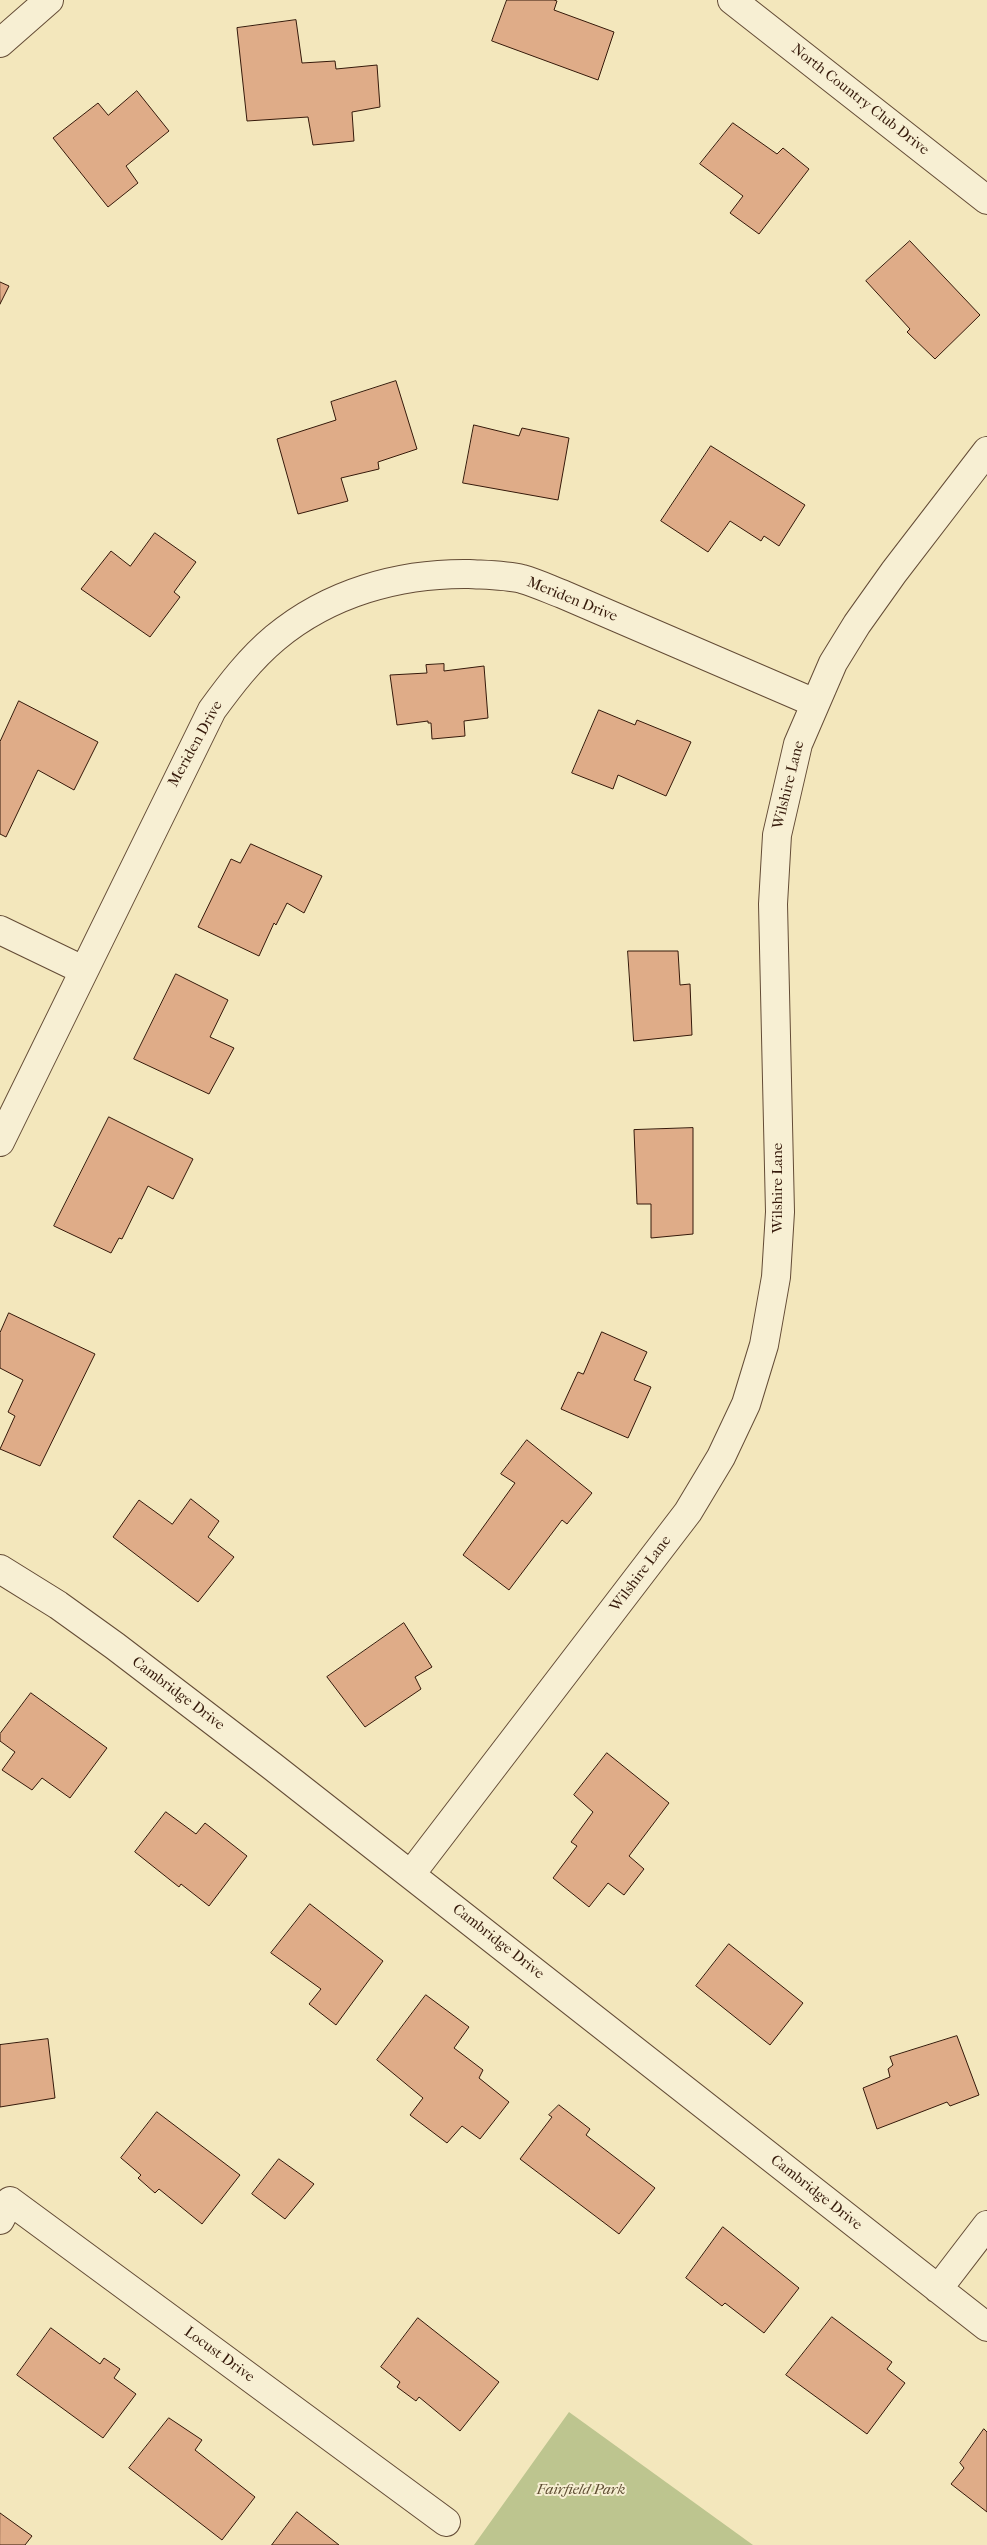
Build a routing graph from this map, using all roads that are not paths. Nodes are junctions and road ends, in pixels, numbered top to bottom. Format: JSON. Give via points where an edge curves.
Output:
{"nodes":[{"id":1,"x":49,"y":0,"type":"edge"},
{"id":2,"x":732,"y":0,"type":"edge"},
{"id":3,"x":0,"y":43,"type":"edge"},
{"id":4,"x":987,"y":200,"type":"edge"},
{"id":5,"x":987,"y":451,"type":"edge"},
{"id":6,"x":815,"y":703,"type":"junction"},
{"id":7,"x":0,"y":930,"type":"edge"},
{"id":8,"x":83,"y":970,"type":"junction"},
{"id":9,"x":0,"y":1142,"type":"edge"},
{"id":10,"x":0,"y":1569,"type":"edge"},
{"id":11,"x":411,"y":1874,"type":"junction"},
{"id":12,"x":0,"y":2220,"type":"edge"},
{"id":13,"x":987,"y":2225,"type":"edge"},
{"id":14,"x":938,"y":2289,"type":"junction"},
{"id":15,"x":987,"y":2327,"type":"edge"},
{"id":16,"x":446,"y":2522,"type":"dead end"}],
"edges":[{"from":1,"to":3,"type":"street"},
{"from":2,"to":4,"type":"street","name":"North Country Club Drive"},
{"from":5,"to":6,"type":"street","name":"Wilshire Lane","via":[[857,624],[833,663]]},
{"from":6,"to":8,"type":"street","name":"Meriden Drive","via":[[521,579],[447,574],[355,591],[310,613],[275,638],[239,672],[212,710]]},
{"from":6,"to":11,"type":"street","name":"Wilshire Lane","via":[[798,744],[776,836],[773,904],[780,1221],[776,1278],[764,1345],[746,1404],[721,1456],[688,1512]]},
{"from":7,"to":8,"type":"street"},
{"from":8,"to":9,"type":"street","name":"Meriden Drive"},
{"from":10,"to":11,"type":"street","name":"Cambridge Drive","via":[[58,1605],[114,1646]]},
{"from":11,"to":14,"type":"street","name":"Cambridge Drive"},
{"from":12,"to":16,"type":"street","name":"Locust Drive","via":[[10,2201]]},
{"from":13,"to":14,"type":"street"},
{"from":14,"to":15,"type":"street","name":"Cambridge Drive"}]}
